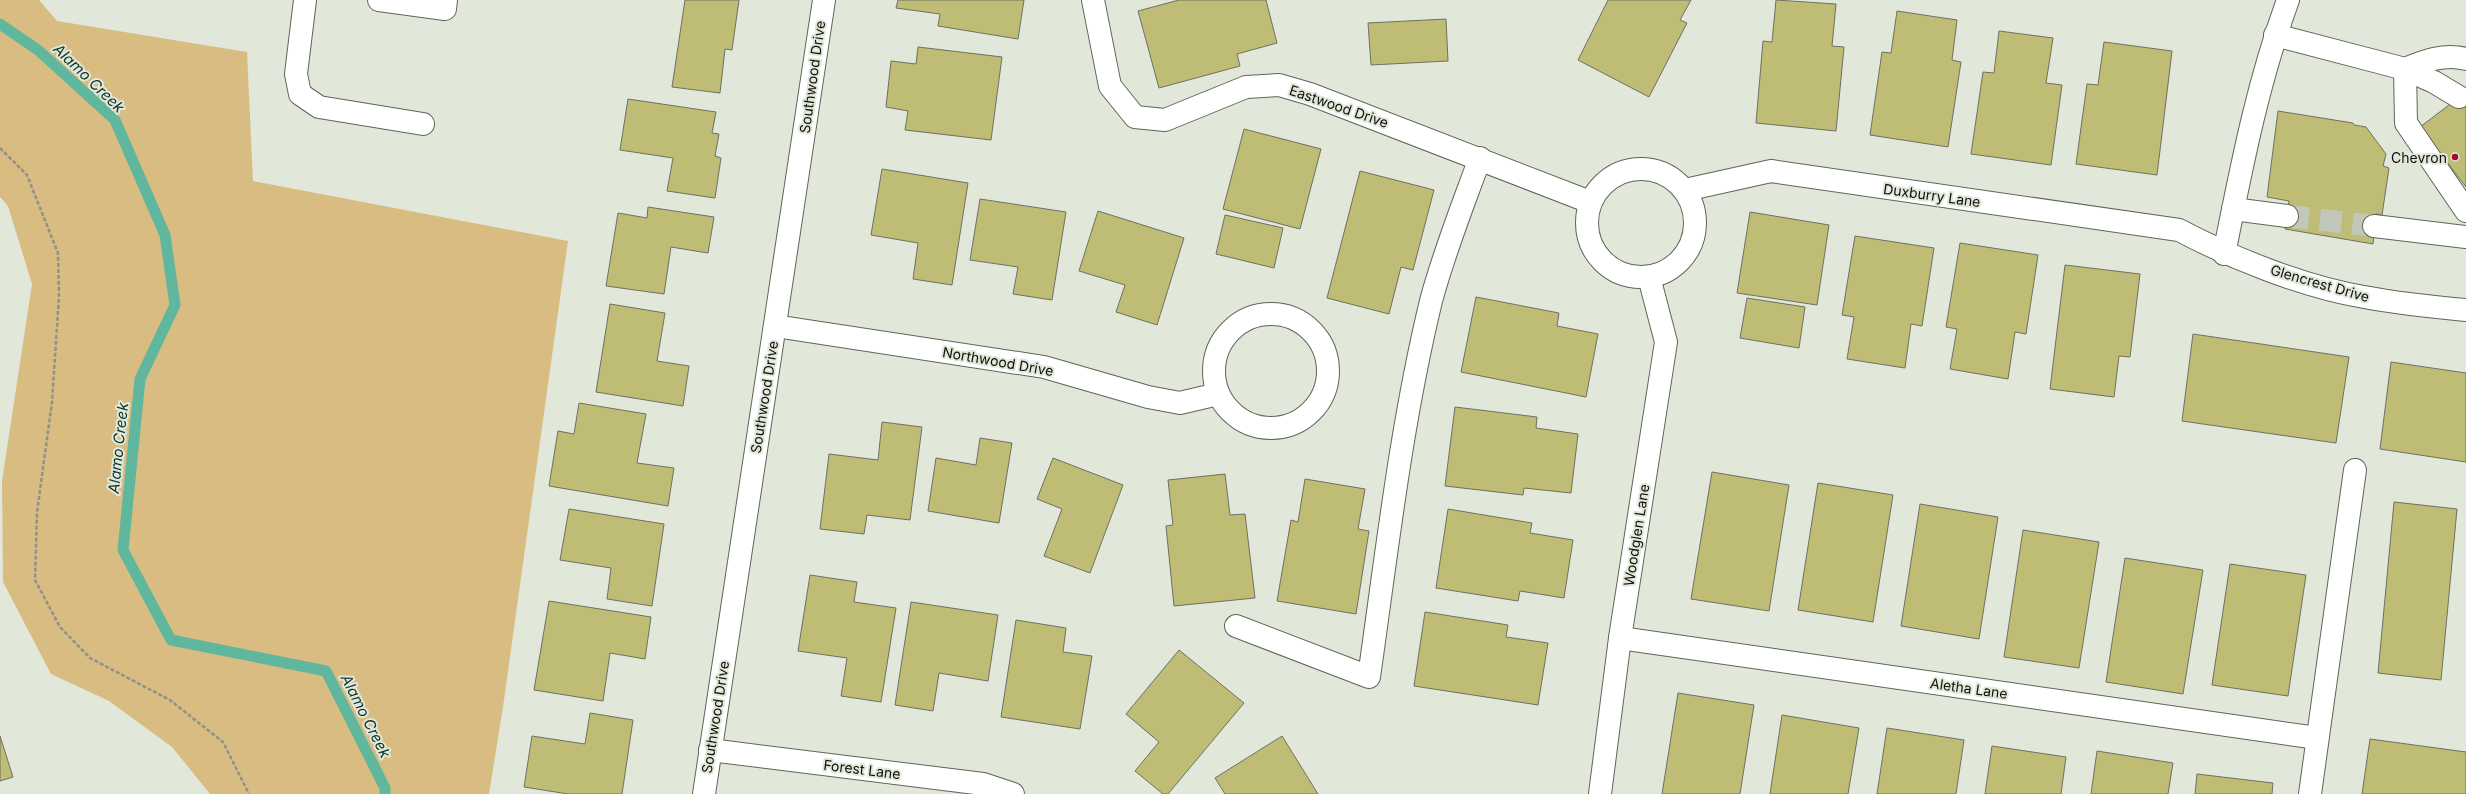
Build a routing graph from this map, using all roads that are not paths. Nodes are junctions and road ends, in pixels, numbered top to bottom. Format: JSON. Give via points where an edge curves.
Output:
{"nodes":[{"id":1,"x":305,"y":0,"type":"edge"},
{"id":2,"x":379,"y":0,"type":"edge"},
{"id":3,"x":446,"y":0,"type":"edge"},
{"id":4,"x":824,"y":0,"type":"edge"},
{"id":5,"x":1093,"y":0,"type":"edge"},
{"id":6,"x":2288,"y":0,"type":"edge"},
{"id":7,"x":2275,"y":35,"type":"junction"},
{"id":8,"x":2466,"y":59,"type":"edge"},
{"id":9,"x":2405,"y":69,"type":"junction"},
{"id":10,"x":2459,"y":97,"type":"dead end"},
{"id":11,"x":423,"y":124,"type":"dead end"},
{"id":12,"x":1480,"y":158,"type":"junction"},
{"id":13,"x":1685,"y":190,"type":"junction"},
{"id":14,"x":1590,"y":202,"type":"junction"},
{"id":15,"x":2233,"y":209,"type":"junction"},
{"id":16,"x":2466,"y":211,"type":"edge"},
{"id":17,"x":2287,"y":216,"type":"tunnel mouth"},
{"id":18,"x":2374,"y":226,"type":"tunnel mouth"},
{"id":19,"x":2466,"y":237,"type":"edge"},
{"id":20,"x":2224,"y":254,"type":"junction"},
{"id":21,"x":1649,"y":277,"type":"junction"},
{"id":22,"x":2466,"y":310,"type":"edge"},
{"id":23,"x":775,"y":326,"type":"junction"},
{"id":24,"x":1218,"y":394,"type":"junction"},
{"id":25,"x":2355,"y":470,"type":"dead end"},
{"id":26,"x":1236,"y":626,"type":"dead end"},
{"id":27,"x":1620,"y":638,"type":"junction"},
{"id":28,"x":2318,"y":738,"type":"junction"},
{"id":29,"x":710,"y":750,"type":"junction"},
{"id":30,"x":704,"y":794,"type":"edge"},
{"id":31,"x":1013,"y":794,"type":"edge"},
{"id":32,"x":1600,"y":794,"type":"edge"},
{"id":33,"x":2310,"y":794,"type":"edge"}],
"edges":[{"from":1,"to":11,"type":"street","via":[[296,74],[300,94],[319,107]]},
{"from":2,"to":3,"type":"street","via":[[444,9]]},
{"from":4,"to":23,"type":"street","name":"Southwood Drive"},
{"from":5,"to":12,"type":"street","name":"Eastwood Drive","via":[[1110,86],[1135,117],[1165,120],[1246,87],[1279,85],[1310,94]]},
{"from":6,"to":7,"type":"street"},
{"from":7,"to":9,"type":"street"},
{"from":7,"to":15,"type":"street","via":[[2245,144]]},
{"from":8,"to":9,"type":"street","via":[[2430,58]]},
{"from":9,"to":10,"type":"street"},
{"from":9,"to":16,"type":"street","via":[[2406,123]]},
{"from":12,"to":14,"type":"street","name":"Eastwood Drive"},
{"from":12,"to":26,"type":"street","via":[[1453,232],[1432,300],[1417,362],[1369,677]]},
{"from":13,"to":14,"type":"street","via":[[1663,172],[1634,168],[1608,179]]},
{"from":13,"to":20,"type":"street","name":"Duxburry Lane","via":[[1771,172],[2179,230]]},
{"from":13,"to":21,"type":"street","via":[[1695,216],[1691,244],[1675,266]]},
{"from":14,"to":21,"type":"street","via":[[1587,230],[1598,257],[1621,274]]},
{"from":15,"to":17,"type":"street"},
{"from":15,"to":20,"type":"street"},
{"from":18,"to":19,"type":"street"},
{"from":20,"to":22,"type":"street","name":"Glencrest Drive","via":[[2362,297]]},
{"from":21,"to":27,"type":"street","name":"Woodglen Lane","via":[[1666,342]]},
{"from":23,"to":24,"type":"street","name":"Northwood Drive","via":[[1044,367],[1148,397],[1180,403]]},
{"from":23,"to":29,"type":"street","name":"Southwood Drive"},
{"from":24,"to":24,"type":"street","via":[[1214,375],[1216,357],[1223,340],[1236,326],[1252,317],[1270,314],[1295,320],[1318,339],[1325,356],[1328,375],[1323,394],[1313,410],[1298,422],[1280,427],[1255,426],[1243,421],[1228,409]]},
{"from":25,"to":28,"type":"street"},
{"from":27,"to":28,"type":"street","name":"Aletha Lane"},
{"from":27,"to":32,"type":"street","name":"Woodglen Lane"},
{"from":28,"to":33,"type":"street"},
{"from":29,"to":30,"type":"street","name":"Southwood Drive"},
{"from":29,"to":31,"type":"street","name":"Forest Lane","via":[[983,784]]}]}
